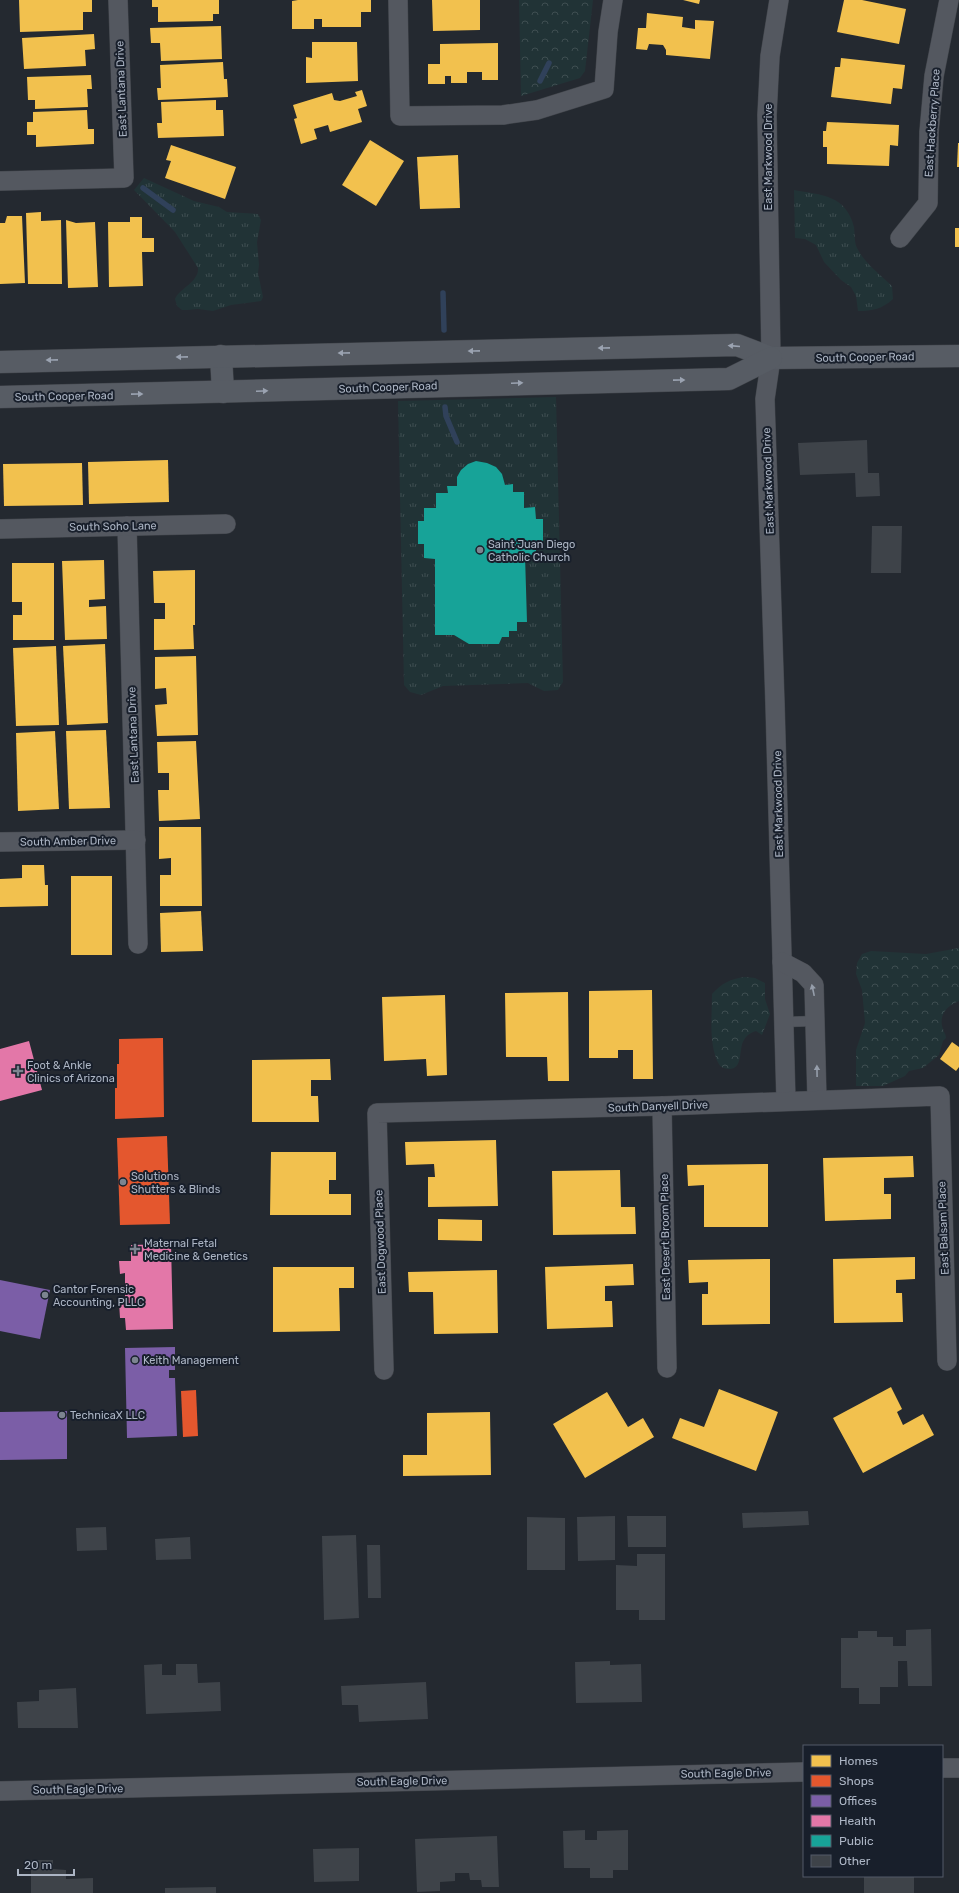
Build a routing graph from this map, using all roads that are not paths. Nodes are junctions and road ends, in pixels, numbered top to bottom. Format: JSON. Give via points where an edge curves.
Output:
{"nodes":[{"id":1,"x":118,"y":0,"type":"edge"},
{"id":2,"x":398,"y":0,"type":"edge"},
{"id":3,"x":613,"y":0,"type":"edge"},
{"id":4,"x":779,"y":0,"type":"edge"},
{"id":5,"x":949,"y":0,"type":"edge"},
{"id":6,"x":0,"y":181,"type":"edge"},
{"id":7,"x":900,"y":238,"type":"dead end"},
{"id":8,"x":221,"y":356,"type":"junction"},
{"id":9,"x":959,"y":356,"type":"edge"},
{"id":10,"x":770,"y":358,"type":"junction"},
{"id":11,"x":0,"y":362,"type":"edge"},
{"id":12,"x":223,"y":392,"type":"junction"},
{"id":13,"x":0,"y":397,"type":"edge"},
{"id":14,"x":226,"y":524,"type":"dead end"},
{"id":15,"x":127,"y":526,"type":"junction"},
{"id":16,"x":0,"y":529,"type":"edge"},
{"id":17,"x":136,"y":840,"type":"junction"},
{"id":18,"x":0,"y":842,"type":"edge"},
{"id":19,"x":138,"y":944,"type":"dead end"},
{"id":20,"x":782,"y":962,"type":"junction"},
{"id":21,"x":816,"y":1021,"type":"junction"},
{"id":22,"x":783,"y":1022,"type":"junction"},
{"id":23,"x":940,"y":1096,"type":"joint"},
{"id":24,"x":817,"y":1100,"type":"junction"},
{"id":25,"x":786,"y":1101,"type":"junction"},
{"id":26,"x":662,"y":1106,"type":"junction"},
{"id":27,"x":377,"y":1113,"type":"joint"},
{"id":28,"x":947,"y":1361,"type":"dead end"},
{"id":29,"x":667,"y":1368,"type":"dead end"},
{"id":30,"x":384,"y":1370,"type":"dead end"},
{"id":31,"x":943,"y":1768,"type":"edge"},
{"id":32,"x":959,"y":1768,"type":"edge"},
{"id":33,"x":803,"y":1772,"type":"edge"},
{"id":34,"x":0,"y":1791,"type":"edge"}],
"edges":[{"from":1,"to":6,"type":"street","name":"East Lantana Drive","via":[[124,178]]},
{"from":2,"to":3,"type":"street","via":[[400,116],[503,115],[537,110],[604,89]]},
{"from":4,"to":10,"type":"street","name":"East Markwood Drive","via":[[770,56],[767,115]]},
{"from":5,"to":7,"type":"street","name":"East Hackberry Place","via":[[934,76],[929,132],[928,202]]},
{"from":10,"to":8,"type":"main road","name":"South Cooper Road","one_way":true,"via":[[737,345]]},
{"from":8,"to":11,"type":"main road","name":"South Cooper Road","one_way":true},
{"from":8,"to":12,"type":"main road"},
{"from":9,"to":10,"type":"main road","name":"South Cooper Road"},
{"from":12,"to":10,"type":"main road","name":"South Cooper Road","one_way":true,"via":[[729,379]]},
{"from":10,"to":20,"type":"street","name":"East Markwood Drive","via":[[765,399]]},
{"from":13,"to":12,"type":"main road","name":"South Cooper Road","one_way":true},
{"from":14,"to":15,"type":"street","name":"South Soho Lane"},
{"from":15,"to":16,"type":"street","name":"South Soho Lane"},
{"from":15,"to":17,"type":"street","name":"East Lantana Drive"},
{"from":17,"to":18,"type":"street","name":"South Amber Drive"},
{"from":17,"to":19,"type":"street","name":"East Lantana Drive"},
{"from":21,"to":20,"type":"street","one_way":true,"via":[[814,985],[803,973]]},
{"from":20,"to":22,"type":"street","name":"East Markwood Drive"},
{"from":21,"to":22,"type":"lane"},
{"from":24,"to":21,"type":"street","one_way":true},
{"from":22,"to":25,"type":"street","name":"East Markwood Drive"},
{"from":23,"to":24,"type":"street","name":"South Danyell Drive"},
{"from":23,"to":28,"type":"street","name":"East Balsam Place"},
{"from":24,"to":25,"type":"street","name":"South Danyell Drive"},
{"from":25,"to":26,"type":"street","name":"South Danyell Drive"},
{"from":26,"to":27,"type":"street","name":"South Danyell Drive"},
{"from":26,"to":29,"type":"street","name":"East Desert Broom Place"},
{"from":27,"to":30,"type":"street","name":"East Dogwood Place"},
{"from":31,"to":32,"type":"street"},
{"from":33,"to":34,"type":"street","name":"South Eagle Drive"}]}
